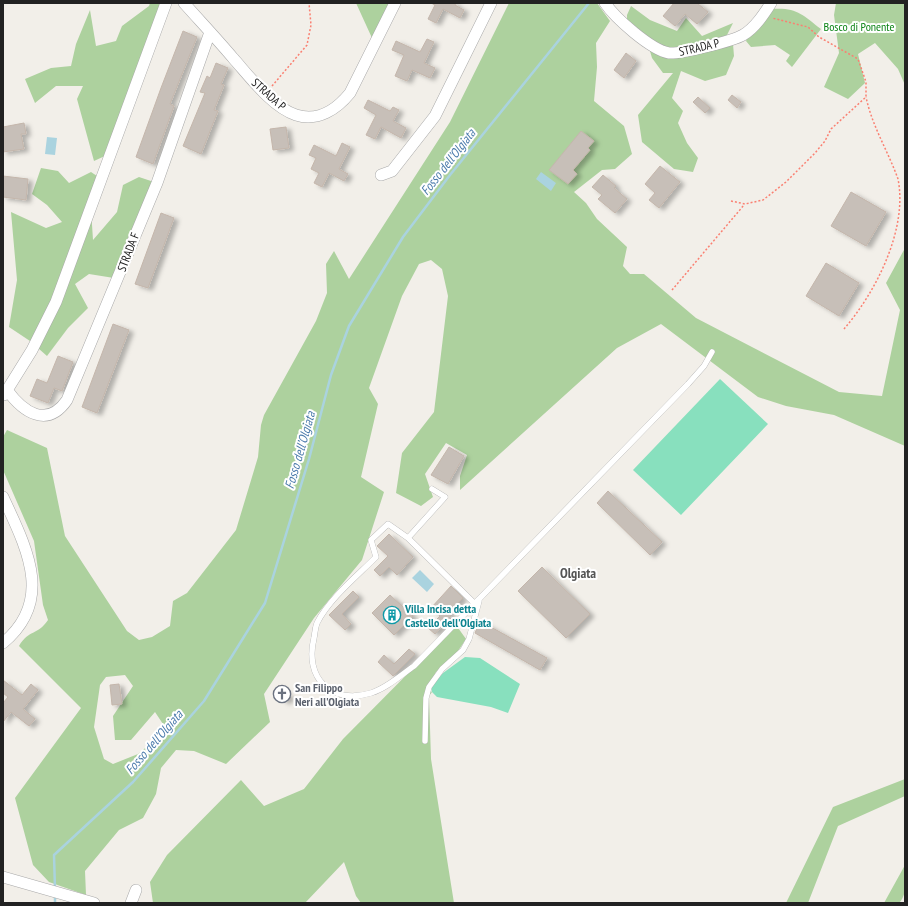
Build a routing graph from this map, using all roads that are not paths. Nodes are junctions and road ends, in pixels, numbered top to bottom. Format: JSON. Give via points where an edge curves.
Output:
{"nodes":[{"id":1,"x":166,"y":3,"type":"edge"},
{"id":2,"x":184,"y":3,"type":"edge"},
{"id":3,"x":395,"y":3,"type":"edge"},
{"id":4,"x":491,"y":3,"type":"edge"},
{"id":5,"x":605,"y":3,"type":"edge"},
{"id":6,"x":771,"y":3,"type":"edge"},
{"id":7,"x":210,"y":32,"type":"junction"},
{"id":8,"x":381,"y":175,"type":"dead end"},
{"id":9,"x":712,"y":352,"type":"dead end"},
{"id":10,"x":5,"y":394,"type":"edge"},
{"id":11,"x":432,"y":488,"type":"dead end"},
{"id":12,"x":3,"y":496,"type":"edge"},
{"id":13,"x":408,"y":538,"type":"junction"},
{"id":14,"x":481,"y":598,"type":"junction"},
{"id":15,"x":475,"y":604,"type":"junction"},
{"id":16,"x":3,"y":643,"type":"edge"},
{"id":17,"x":425,"y":741,"type":"dead end"},
{"id":18,"x":3,"y":877,"type":"edge"},
{"id":19,"x":136,"y":890,"type":"dead end"},
{"id":20,"x":94,"y":903,"type":"edge"},
{"id":21,"x":131,"y":903,"type":"edge"}],
"edges":[{"from":1,"to":10,"type":"street","name":"STRADA F","via":[[56,302]]},
{"from":2,"to":7,"type":"street","name":"STRADA P"},
{"from":3,"to":7,"type":"street","name":"STRADA P","via":[[345,99],[336,108],[314,116],[298,116],[285,110],[264,92]]},
{"from":4,"to":8,"type":"street","via":[[435,116],[392,171]]},
{"from":5,"to":6,"type":"street","name":"STRADA P","via":[[626,26],[658,49],[669,53],[679,53],[737,38],[750,30]]},
{"from":7,"to":10,"type":"street","name":"STRADA F","via":[[156,183],[67,400],[56,412],[38,415],[23,408]]},
{"from":9,"to":14,"type":"lane","via":[[704,366],[678,395]]},
{"from":11,"to":13,"type":"lane","via":[[445,497]]},
{"from":12,"to":16,"type":"street","via":[[25,548],[32,588],[27,615]]},
{"from":13,"to":15,"type":"lane"},
{"from":13,"to":15,"type":"lane","via":[[388,524],[371,540],[376,557],[328,608],[317,624],[311,649],[313,670],[320,682],[332,691],[353,696],[371,693],[388,685],[414,666]]},
{"from":14,"to":15,"type":"lane"},
{"from":14,"to":17,"type":"lane","via":[[476,607],[469,639],[463,650],[442,669],[429,687],[426,698]]},
{"from":18,"to":20,"type":"street"},
{"from":19,"to":21,"type":"street"}]}
